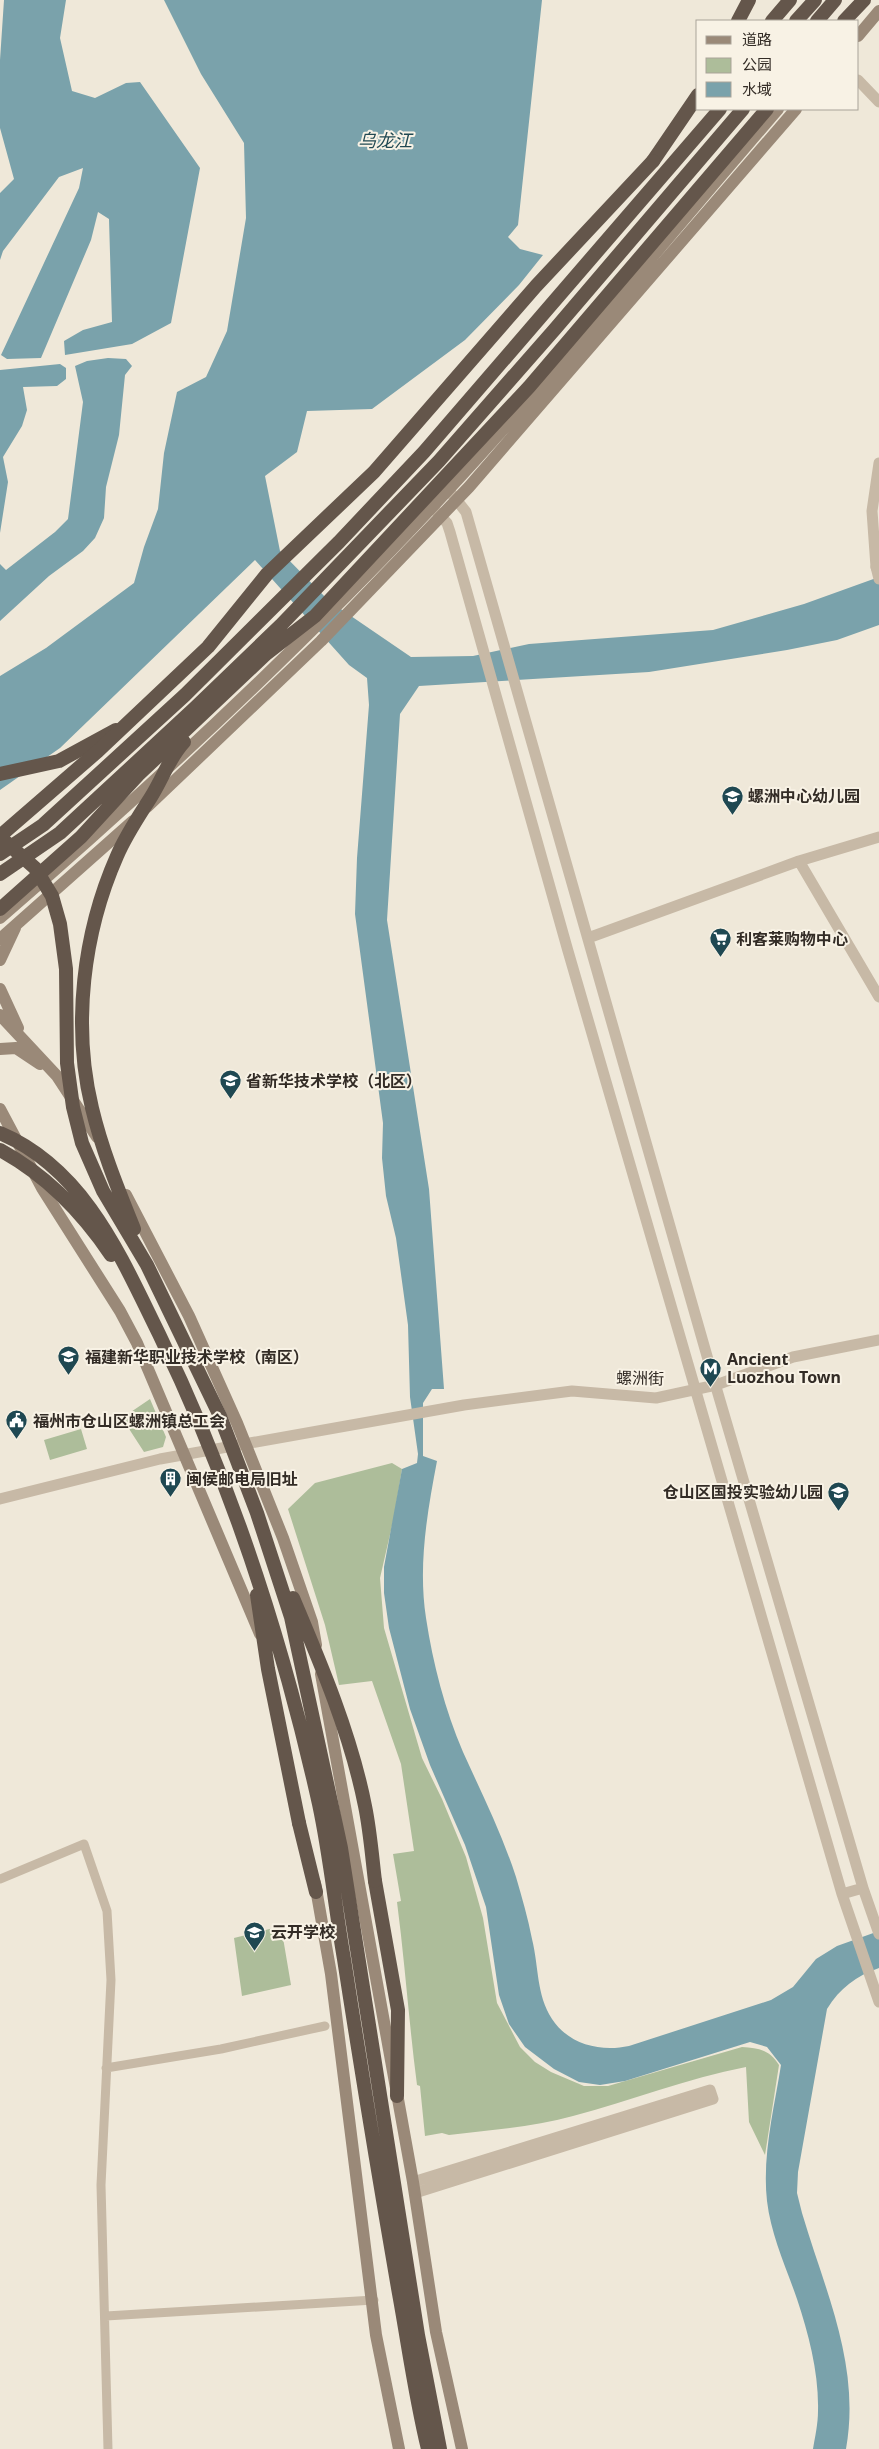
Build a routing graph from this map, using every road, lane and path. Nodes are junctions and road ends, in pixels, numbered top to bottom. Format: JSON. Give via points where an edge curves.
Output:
{"nodes":[{"id":1,"x":749,"y":0,"type":"edge"},
{"id":2,"x":790,"y":0,"type":"edge"},
{"id":3,"x":815,"y":0,"type":"edge"},
{"id":4,"x":835,"y":0,"type":"edge"},
{"id":5,"x":864,"y":0,"type":"edge"},
{"id":6,"x":871,"y":0,"type":"edge"},
{"id":7,"x":879,"y":11,"type":"edge"},
{"id":8,"x":739,"y":20,"type":"edge"},
{"id":9,"x":773,"y":20,"type":"edge"},
{"id":10,"x":797,"y":20,"type":"edge"},
{"id":11,"x":818,"y":20,"type":"edge"},
{"id":12,"x":845,"y":20,"type":"edge"},
{"id":13,"x":854,"y":20,"type":"edge"},
{"id":14,"x":859,"y":35,"type":"edge"},
{"id":15,"x":859,"y":81,"type":"edge"},
{"id":16,"x":696,"y":98,"type":"edge"},
{"id":17,"x":879,"y":102,"type":"edge"},
{"id":18,"x":696,"y":110,"type":"edge"},
{"id":19,"x":719,"y":110,"type":"edge"},
{"id":20,"x":742,"y":110,"type":"edge"},
{"id":21,"x":765,"y":110,"type":"edge"},
{"id":22,"x":777,"y":110,"type":"edge"},
{"id":23,"x":795,"y":110,"type":"edge"},
{"id":24,"x":653,"y":161,"type":"junction"},
{"id":25,"x":879,"y":463,"type":"edge"},
{"id":26,"x":448,"y":490,"type":"junction"},
{"id":27,"x":457,"y":499,"type":"junction"},
{"id":28,"x":431,"y":507,"type":"junction"},
{"id":29,"x":441,"y":516,"type":"junction"},
{"id":30,"x":879,"y":579,"type":"edge"},
{"id":31,"x":220,"y":700,"type":"junction"},
{"id":32,"x":141,"y":712,"type":"junction"},
{"id":33,"x":0,"y":774,"type":"edge"},
{"id":34,"x":0,"y":836,"type":"edge"},
{"id":35,"x":879,"y":838,"type":"edge"},
{"id":36,"x":0,"y":854,"type":"edge"},
{"id":37,"x":799,"y":861,"type":"junction"},
{"id":38,"x":0,"y":874,"type":"edge"},
{"id":39,"x":0,"y":909,"type":"edge"},
{"id":40,"x":0,"y":918,"type":"edge"},
{"id":41,"x":16,"y":925,"type":"junction"},
{"id":42,"x":588,"y":938,"type":"junction"},
{"id":43,"x":0,"y":939,"type":"edge"},
{"id":44,"x":0,"y":960,"type":"edge"},
{"id":45,"x":0,"y":989,"type":"edge"},
{"id":46,"x":879,"y":998,"type":"edge"},
{"id":47,"x":0,"y":1015,"type":"edge"},
{"id":48,"x":22,"y":1037,"type":"junction"},
{"id":49,"x":0,"y":1048,"type":"edge"},
{"id":50,"x":57,"y":1076,"type":"junction"},
{"id":51,"x":0,"y":1101,"type":"edge"},
{"id":52,"x":0,"y":1109,"type":"edge"},
{"id":53,"x":5,"y":1130,"type":"edge"},
{"id":54,"x":0,"y":1150,"type":"edge"},
{"id":55,"x":147,"y":1265,"type":"junction"},
{"id":56,"x":156,"y":1329,"type":"junction"},
{"id":57,"x":879,"y":1340,"type":"edge"},
{"id":58,"x":716,"y":1385,"type":"junction"},
{"id":59,"x":695,"y":1390,"type":"junction"},
{"id":60,"x":246,"y":1445,"type":"junction"},
{"id":61,"x":184,"y":1454,"type":"junction"},
{"id":62,"x":0,"y":1499,"type":"edge"},
{"id":63,"x":268,"y":1549,"type":"junction"},
{"id":64,"x":252,"y":1560,"type":"junction"},
{"id":65,"x":0,"y":1879,"type":"edge"},
{"id":66,"x":863,"y":1888,"type":"junction"},
{"id":67,"x":316,"y":1892,"type":"junction"},
{"id":68,"x":842,"y":1894,"type":"junction"},
{"id":69,"x":879,"y":1934,"type":"edge"},
{"id":70,"x":879,"y":2002,"type":"edge"},
{"id":71,"x":326,"y":2026,"type":"dead end"},
{"id":72,"x":106,"y":2068,"type":"junction"},
{"id":73,"x":397,"y":2096,"type":"junction"},
{"id":74,"x":414,"y":2188,"type":"junction"},
{"id":75,"x":374,"y":2300,"type":"junction"},
{"id":76,"x":106,"y":2316,"type":"junction"},
{"id":77,"x":108,"y":2449,"type":"edge"},
{"id":78,"x":399,"y":2449,"type":"edge"},
{"id":79,"x":428,"y":2449,"type":"edge"},
{"id":80,"x":440,"y":2449,"type":"edge"},
{"id":81,"x":462,"y":2449,"type":"edge"}],
"edges":[{"from":1,"to":8,"type":"highway"},
{"from":2,"to":9,"type":"highway"},
{"from":3,"to":10,"type":"highway"},
{"from":4,"to":11,"type":"highway"},
{"from":5,"to":12,"type":"highway"},
{"from":6,"to":13,"type":"main road"},
{"from":7,"to":14,"type":"main road"},
{"from":15,"to":17,"type":"street"},
{"from":16,"to":24,"type":"highway"},
{"from":18,"to":24,"type":"highway"},
{"from":19,"to":36,"type":"highway","bridge":true,"via":[[437,437],[339,542],[114,760],[43,825]]},
{"from":20,"to":38,"type":"highway","bridge":true,"via":[[446,453],[302,604],[219,686],[60,833]]},
{"from":21,"to":31,"type":"highway","bridge":true,"via":[[471,451],[315,616],[266,654]]},
{"from":22,"to":26,"type":"main road"},
{"from":23,"to":27,"type":"main road"},
{"from":24,"to":32,"type":"highway","bridge":true,"via":[[536,286],[374,472],[266,574],[208,647]]},
{"from":25,"to":30,"type":"street","bridge":true,"via":[[872,511]]},
{"from":26,"to":27,"type":"street"},
{"from":26,"to":28,"type":"main road"},
{"from":27,"to":29,"type":"main road"},
{"from":27,"to":42,"type":"street","via":[[466,512]]},
{"from":28,"to":29,"type":"street"},
{"from":28,"to":40,"type":"main road","via":[[312,632],[184,755]]},
{"from":29,"to":41,"type":"main road","via":[[321,641],[104,848]]},
{"from":29,"to":59,"type":"street","via":[[448,526]]},
{"from":31,"to":39,"type":"highway","bridge":true,"via":[[138,775],[81,837]]},
{"from":31,"to":55,"type":"highway","bridge":true,"via":[[174,753],[117,856],[99,908],[86,970],[82,1028],[86,1079],[106,1159]]},
{"from":32,"to":33,"type":"highway","bridge":true,"via":[[59,761]]},
{"from":32,"to":34,"type":"highway","bridge":true},
{"from":34,"to":55,"type":"highway","bridge":true,"via":[[35,868],[52,896],[64,948],[67,1062],[77,1124],[103,1191]]},
{"from":35,"to":37,"type":"street"},
{"from":37,"to":42,"type":"street"},
{"from":37,"to":46,"type":"street"},
{"from":41,"to":43,"type":"main road"},
{"from":41,"to":44,"type":"main road"},
{"from":42,"to":58,"type":"street"},
{"from":45,"to":48,"type":"main road"},
{"from":47,"to":48,"type":"main road"},
{"from":48,"to":50,"type":"main road"},
{"from":49,"to":50,"type":"main road","via":[[16,1048]]},
{"from":50,"to":60,"type":"main road","via":[[94,1131],[165,1268]]},
{"from":51,"to":53,"type":"main road"},
{"from":52,"to":53,"type":"main road"},
{"from":53,"to":56,"type":"highway","bridge":true,"via":[[56,1169],[84,1197],[117,1249]]},
{"from":53,"to":61,"type":"main road","via":[[126,1323]]},
{"from":54,"to":56,"type":"highway","bridge":true,"via":[[55,1188],[87,1222],[134,1290]]},
{"from":55,"to":63,"type":"highway","bridge":true,"via":[[220,1416]]},
{"from":56,"to":64,"type":"highway","bridge":true,"via":[[224,1481]]},
{"from":57,"to":58,"type":"street","name":"螺洲街","via":[[793,1357]]},
{"from":58,"to":59,"type":"street","name":"螺洲街"},
{"from":58,"to":66,"type":"street"},
{"from":59,"to":60,"type":"street","name":"螺洲街","via":[[656,1398],[572,1390],[407,1415]]},
{"from":59,"to":68,"type":"street"},
{"from":60,"to":61,"type":"street","name":"螺洲街"},
{"from":60,"to":73,"type":"main road","via":[[312,1622]]},
{"from":61,"to":62,"type":"street","name":"螺洲街"},
{"from":61,"to":67,"type":"main road","via":[[260,1633],[303,1814]]},
{"from":63,"to":73,"type":"highway","bridge":true,"via":[[283,1575],[314,1647],[365,1806],[398,2010]]},
{"from":63,"to":80,"type":"highway","bridge":true,"via":[[291,1617],[341,1848],[418,2335]]},
{"from":64,"to":67,"type":"highway","bridge":true,"via":[[268,1669],[298,1823]]},
{"from":64,"to":79,"type":"highway","bridge":true,"via":[[288,1677],[320,1808],[372,2135]]},
{"from":65,"to":72,"type":"street","via":[[84,1844],[107,1911],[111,1980]]},
{"from":66,"to":68,"type":"street"},
{"from":66,"to":69,"type":"street"},
{"from":67,"to":75,"type":"main road","via":[[331,1974]]},
{"from":68,"to":70,"type":"street"},
{"from":71,"to":72,"type":"street","via":[[222,2050]]},
{"from":72,"to":76,"type":"street","via":[[100,2185]]},
{"from":73,"to":74,"type":"main road"},
{"from":74,"to":74,"type":"street","via":[[713,2099],[710,2090]]},
{"from":74,"to":81,"type":"main road","via":[[436,2332]]},
{"from":75,"to":76,"type":"street"},
{"from":75,"to":78,"type":"main road","via":[[378,2343]]},
{"from":76,"to":77,"type":"street"}]}
